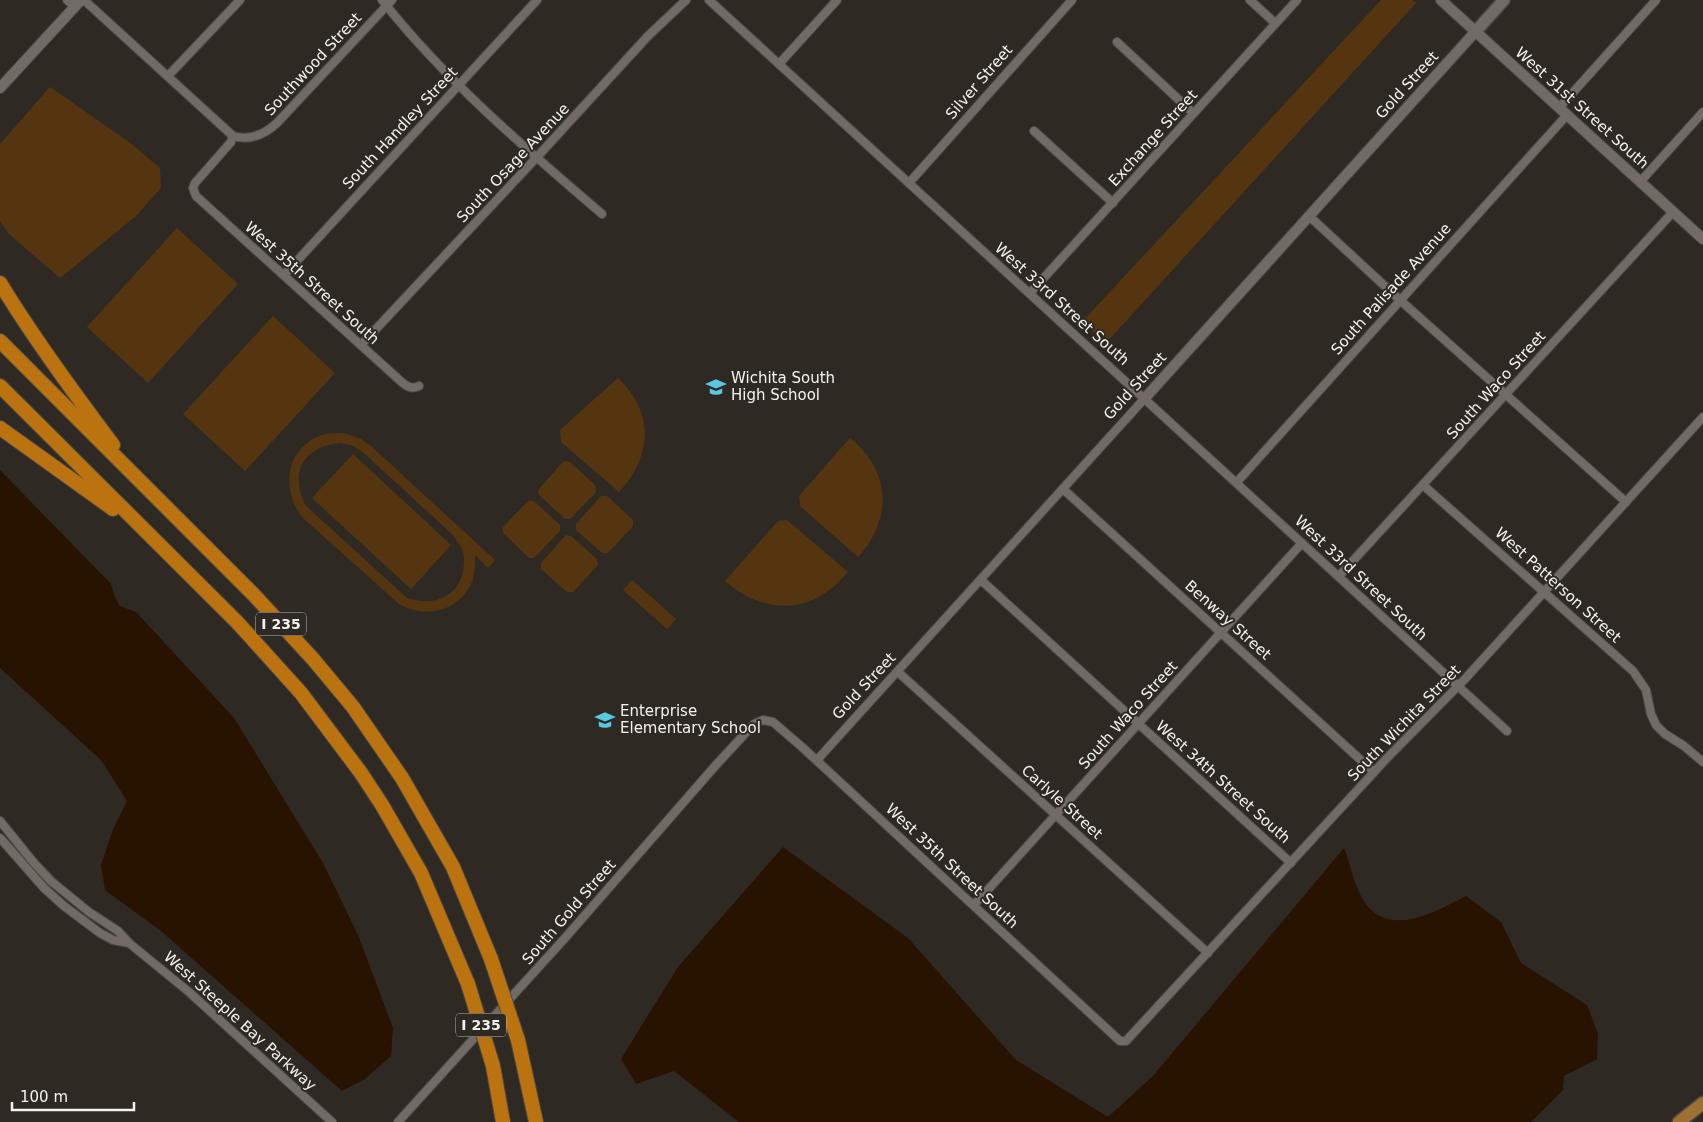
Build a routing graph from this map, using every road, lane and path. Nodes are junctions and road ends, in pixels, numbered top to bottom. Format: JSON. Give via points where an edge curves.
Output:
{"nodes":[{"id":1,"x":240,"y":0,"type":"edge"},
{"id":2,"x":537,"y":0,"type":"edge"},
{"id":3,"x":686,"y":0,"type":"edge"},
{"id":4,"x":709,"y":0,"type":"edge"},
{"id":5,"x":837,"y":0,"type":"edge"},
{"id":6,"x":1072,"y":0,"type":"edge"},
{"id":7,"x":1250,"y":0,"type":"edge"},
{"id":8,"x":1297,"y":0,"type":"edge"},
{"id":9,"x":1441,"y":0,"type":"edge"},
{"id":10,"x":1504,"y":0,"type":"edge"},
{"id":11,"x":1656,"y":0,"type":"edge"},
{"id":12,"x":77,"y":2,"type":"edge"},
{"id":13,"x":387,"y":2,"type":"edge"},
{"id":14,"x":1275,"y":23,"type":"junction"},
{"id":15,"x":1476,"y":31,"type":"junction"},
{"id":16,"x":1116,"y":42,"type":"dead end"},
{"id":17,"x":779,"y":64,"type":"junction"},
{"id":18,"x":168,"y":76,"type":"junction"},
{"id":19,"x":459,"y":84,"type":"junction"},
{"id":20,"x":0,"y":88,"type":"edge"},
{"id":21,"x":1563,"y":111,"type":"junction"},
{"id":22,"x":1703,"y":112,"type":"edge"},
{"id":23,"x":1194,"y":113,"type":"junction"},
{"id":24,"x":1034,"y":131,"type":"dead end"},
{"id":25,"x":233,"y":136,"type":"junction"},
{"id":26,"x":537,"y":157,"type":"junction"},
{"id":27,"x":909,"y":182,"type":"junction"},
{"id":28,"x":1640,"y":182,"type":"junction"},
{"id":29,"x":1113,"y":203,"type":"junction"},
{"id":30,"x":1673,"y":212,"type":"junction"},
{"id":31,"x":602,"y":214,"type":"dead end"},
{"id":32,"x":1309,"y":216,"type":"junction"},
{"id":33,"x":1703,"y":239,"type":"edge"},
{"id":34,"x":284,"y":275,"type":"junction"},
{"id":35,"x":0,"y":283,"type":"edge"},
{"id":36,"x":1030,"y":293,"type":"junction"},
{"id":37,"x":1400,"y":300,"type":"junction"},
{"id":38,"x":0,"y":341,"type":"edge"},
{"id":39,"x":361,"y":345,"type":"junction"},
{"id":40,"x":0,"y":386,"type":"edge"},
{"id":41,"x":419,"y":386,"type":"dead end"},
{"id":42,"x":1506,"y":394,"type":"junction"},
{"id":43,"x":1145,"y":398,"type":"junction"},
{"id":44,"x":1703,"y":417,"type":"edge"},
{"id":45,"x":0,"y":428,"type":"edge"},
{"id":46,"x":1237,"y":482,"type":"junction"},
{"id":47,"x":141,"y":483,"type":"junction"},
{"id":48,"x":1423,"y":485,"type":"junction"},
{"id":49,"x":1063,"y":489,"type":"junction"},
{"id":50,"x":1626,"y":502,"type":"junction"},
{"id":51,"x":147,"y":533,"type":"junction"},
{"id":52,"x":1302,"y":543,"type":"junction"},
{"id":53,"x":1339,"y":576,"type":"junction"},
{"id":54,"x":981,"y":580,"type":"junction"},
{"id":55,"x":1544,"y":593,"type":"junction"},
{"id":56,"x":1221,"y":632,"type":"junction"},
{"id":57,"x":898,"y":672,"type":"junction"},
{"id":58,"x":1459,"y":686,"type":"junction"},
{"id":59,"x":760,"y":720,"type":"joint"},
{"id":60,"x":1138,"y":724,"type":"junction"},
{"id":61,"x":1508,"y":731,"type":"dead end"},
{"id":62,"x":816,"y":760,"type":"junction"},
{"id":63,"x":1703,"y":762,"type":"edge"},
{"id":64,"x":1374,"y":772,"type":"junction"},
{"id":65,"x":1056,"y":815,"type":"junction"},
{"id":66,"x":0,"y":822,"type":"edge"},
{"id":67,"x":0,"y":838,"type":"edge"},
{"id":68,"x":1291,"y":863,"type":"junction"},
{"id":69,"x":974,"y":905,"type":"junction"},
{"id":70,"x":129,"y":943,"type":"junction"},
{"id":71,"x":1208,"y":953,"type":"junction"},
{"id":72,"x":1120,"y":1041,"type":"joint"},
{"id":73,"x":1703,"y":1104,"type":"edge"},
{"id":74,"x":332,"y":1122,"type":"edge"},
{"id":75,"x":398,"y":1122,"type":"edge"},
{"id":76,"x":503,"y":1122,"type":"edge"},
{"id":77,"x":536,"y":1122,"type":"edge"},
{"id":78,"x":1679,"y":1122,"type":"edge"}],
"edges":[{"from":1,"to":18,"type":"street"},
{"from":2,"to":19,"type":"street","name":"South Handley Street"},
{"from":3,"to":26,"type":"street","name":"South Osage Avenue"},
{"from":4,"to":17,"type":"street","name":"West 33rd Street South"},
{"from":5,"to":17,"type":"street"},
{"from":6,"to":27,"type":"street","name":"Silver Street"},
{"from":7,"to":14,"type":"street"},
{"from":8,"to":14,"type":"street","name":"Exchange Street"},
{"from":9,"to":15,"type":"street","name":"West 31st Street South"},
{"from":10,"to":15,"type":"main road"},
{"from":11,"to":21,"type":"street","name":"South Palisade Avenue"},
{"from":12,"to":18,"type":"street"},
{"from":12,"to":20,"type":"street"},
{"from":13,"to":19,"type":"street","via":[[398,20]]},
{"from":13,"to":25,"type":"street","name":"Southwood Street","via":[[274,126],[258,136]]},
{"from":14,"to":23,"type":"street","name":"Exchange Street"},
{"from":15,"to":21,"type":"street","name":"West 31st Street South"},
{"from":15,"to":32,"type":"street","name":"Gold Street"},
{"from":16,"to":23,"type":"street"},
{"from":17,"to":27,"type":"street","name":"West 33rd Street South"},
{"from":18,"to":25,"type":"street"},
{"from":19,"to":26,"type":"street"},
{"from":19,"to":34,"type":"street","name":"South Handley Street"},
{"from":21,"to":28,"type":"street","name":"West 31st Street South"},
{"from":21,"to":37,"type":"street","name":"South Palisade Avenue"},
{"from":22,"to":28,"type":"street"},
{"from":23,"to":29,"type":"street","name":"Exchange Street"},
{"from":24,"to":29,"type":"street"},
{"from":25,"to":34,"type":"street","name":"West 35th Street South","via":[[193,188],[196,196]]},
{"from":26,"to":31,"type":"street"},
{"from":26,"to":39,"type":"street","name":"South Osage Avenue"},
{"from":27,"to":36,"type":"street","name":"West 33rd Street South"},
{"from":28,"to":30,"type":"street","name":"West 31st Street South"},
{"from":29,"to":36,"type":"street","name":"Exchange Street"},
{"from":30,"to":33,"type":"street","name":"West 31st Street South"},
{"from":30,"to":42,"type":"street","name":"South Waco Street"},
{"from":32,"to":37,"type":"street"},
{"from":32,"to":43,"type":"street","name":"Gold Street"},
{"from":34,"to":39,"type":"street","name":"West 35th Street South"},
{"from":35,"to":47,"type":"highway","via":[[55,366]]},
{"from":36,"to":43,"type":"street","name":"West 33rd Street South"},
{"from":37,"to":42,"type":"street"},
{"from":37,"to":46,"type":"street","name":"South Palisade Avenue"},
{"from":38,"to":47,"type":"highway","number":"I 235"},
{"from":39,"to":41,"type":"street","name":"West 35th Street South","via":[[409,388]]},
{"from":40,"to":51,"type":"highway","number":"I 235"},
{"from":42,"to":48,"type":"street","name":"South Waco Street"},
{"from":42,"to":50,"type":"street"},
{"from":43,"to":46,"type":"street","name":"West 33rd Street South"},
{"from":43,"to":49,"type":"street","name":"Gold Street"},
{"from":44,"to":50,"type":"street","name":"South Wichita Street"},
{"from":45,"to":51,"type":"highway"},
{"from":46,"to":52,"type":"street","name":"West 33rd Street South"},
{"from":47,"to":77,"type":"highway","number":"I 235","bridge":true,"via":[[312,659],[353,706],[402,778],[453,867],[491,959],[518,1040]]},
{"from":48,"to":53,"type":"street","name":"South Waco Street"},
{"from":48,"to":55,"type":"street","name":"West Patterson Street"},
{"from":49,"to":54,"type":"street","name":"Gold Street"},
{"from":49,"to":56,"type":"street","name":"Benway Street"},
{"from":50,"to":55,"type":"street","name":"South Wichita Street"},
{"from":51,"to":76,"type":"highway","number":"I 235","bridge":true,"via":[[237,622],[301,693],[382,805],[421,873],[468,984],[493,1066]]},
{"from":52,"to":53,"type":"street","name":"West 33rd Street South"},
{"from":52,"to":56,"type":"street","name":"South Waco Street"},
{"from":53,"to":58,"type":"street","name":"West 33rd Street South"},
{"from":54,"to":57,"type":"street","name":"Gold Street"},
{"from":54,"to":60,"type":"street","name":"West 34th Street South"},
{"from":55,"to":58,"type":"street","name":"South Wichita Street"},
{"from":55,"to":63,"type":"street","name":"West Patterson Street","via":[[1636,674],[1646,690],[1653,720],[1665,734]]},
{"from":56,"to":60,"type":"street","name":"South Waco Street"},
{"from":56,"to":64,"type":"street","name":"Benway Street"},
{"from":57,"to":62,"type":"street","name":"Gold Street"},
{"from":57,"to":65,"type":"street","name":"Carlyle Street"},
{"from":58,"to":61,"type":"street","name":"West 33rd Street South"},
{"from":58,"to":64,"type":"street","name":"South Wichita Street"},
{"from":59,"to":62,"type":"street","name":"West 35th Street South","via":[[772,722]]},
{"from":59,"to":75,"type":"street","name":"South Gold Street"},
{"from":60,"to":65,"type":"street","name":"South Waco Street"},
{"from":60,"to":68,"type":"street","name":"West 34th Street South"},
{"from":62,"to":69,"type":"street","name":"West 35th Street South"},
{"from":64,"to":68,"type":"street","name":"South Wichita Street"},
{"from":65,"to":69,"type":"street","name":"South Waco Street"},
{"from":65,"to":71,"type":"street","name":"Carlyle Street"},
{"from":66,"to":70,"type":"street","name":"West Steeple Bay Parkway","via":[[51,881],[118,931]]},
{"from":67,"to":70,"type":"street","name":"West Steeple Bay Parkway","via":[[64,906],[113,940]]},
{"from":68,"to":71,"type":"street","name":"South Wichita Street"},
{"from":69,"to":72,"type":"street","name":"West 35th Street South"},
{"from":70,"to":74,"type":"street","name":"West Steeple Bay Parkway","via":[[189,992]]},
{"from":71,"to":72,"type":"street","name":"South Wichita Street","via":[[1129,1040]]},
{"from":73,"to":78,"type":"main road"}]}
